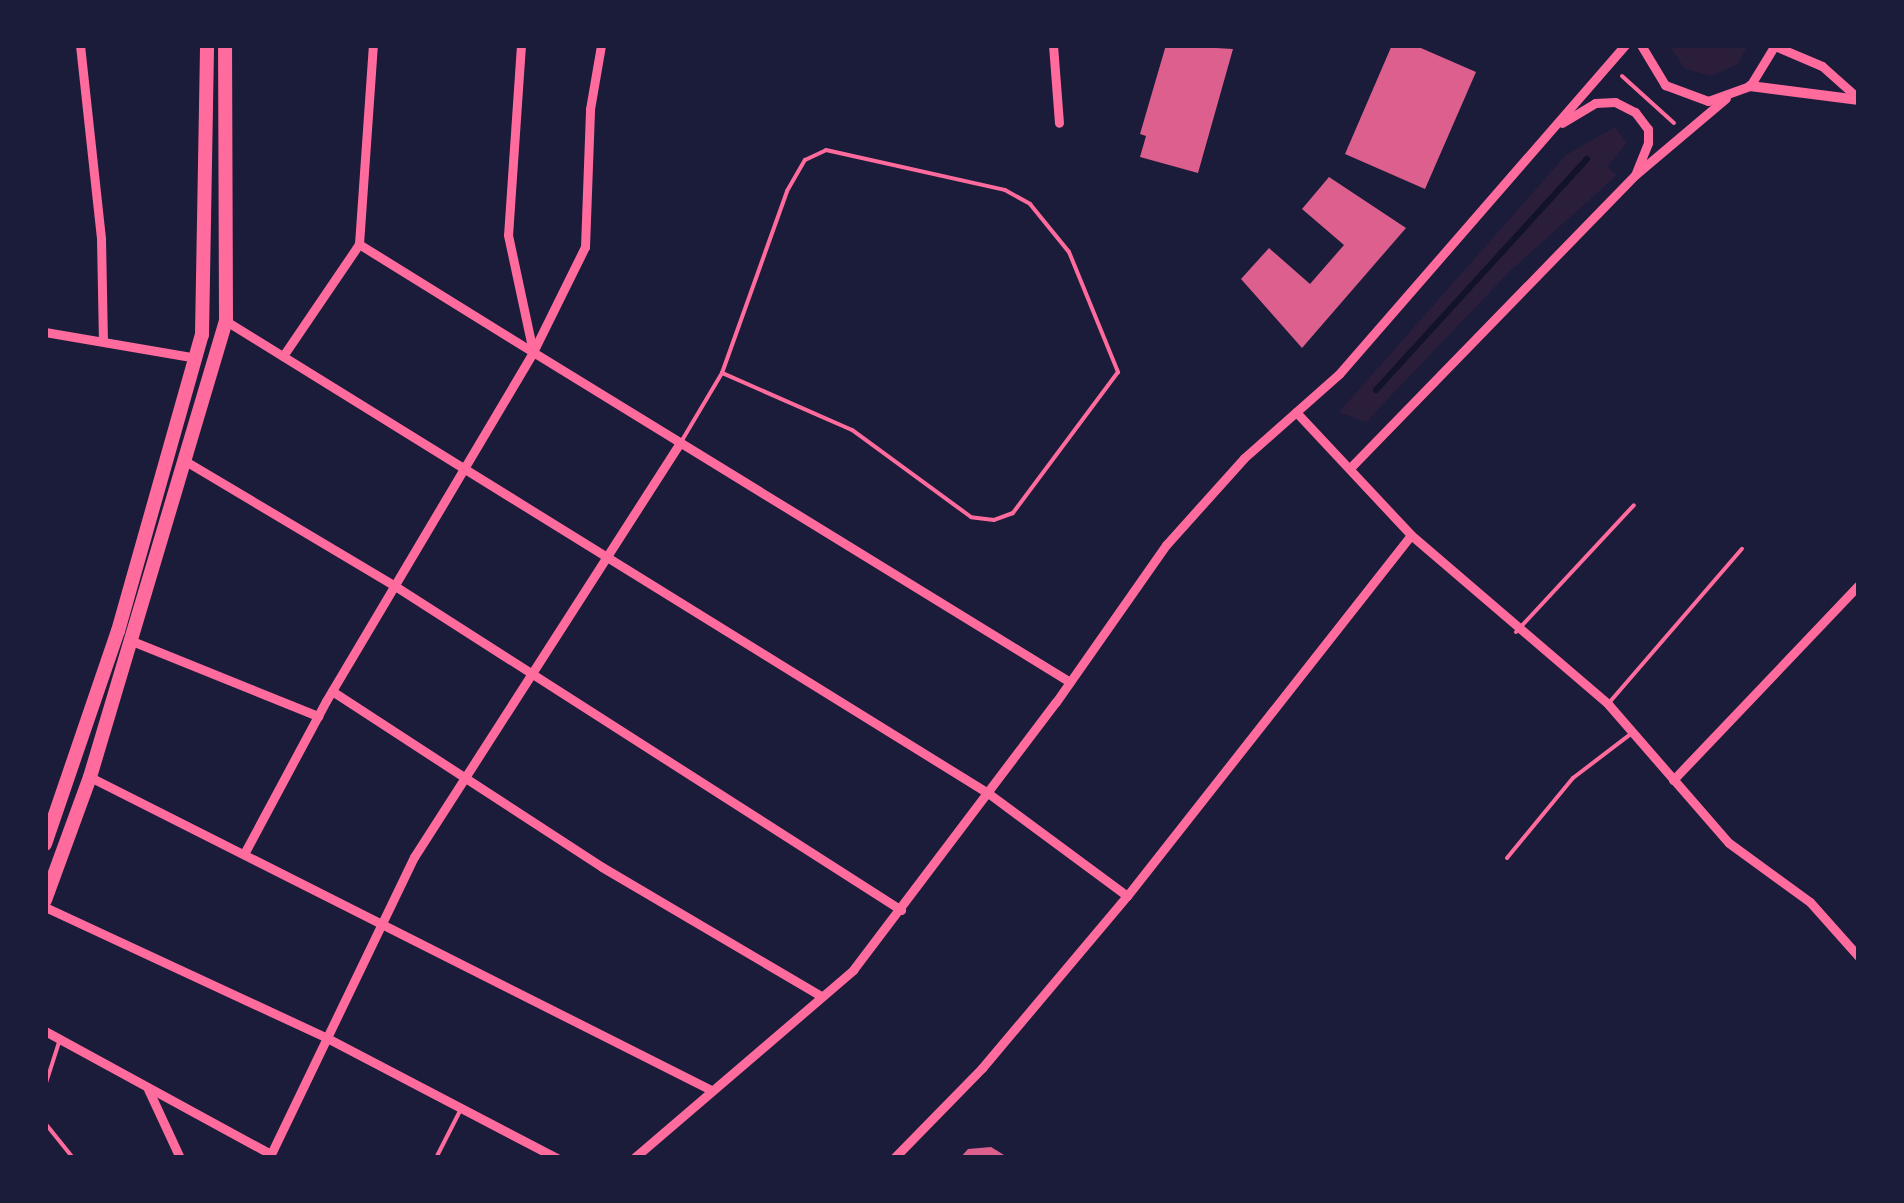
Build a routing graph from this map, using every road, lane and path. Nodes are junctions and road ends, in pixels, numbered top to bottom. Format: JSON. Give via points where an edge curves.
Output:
{"nodes":[{"id":1,"x":80,"y":45,"type":"edge"},
{"id":2,"x":207,"y":45,"type":"edge"},
{"id":3,"x":224,"y":45,"type":"edge"},
{"id":4,"x":374,"y":45,"type":"edge"},
{"id":5,"x":521,"y":45,"type":"edge"},
{"id":6,"x":601,"y":45,"type":"edge"},
{"id":7,"x":1053,"y":45,"type":"edge"},
{"id":8,"x":1625,"y":45,"type":"edge"},
{"id":9,"x":1642,"y":45,"type":"edge"},
{"id":10,"x":1775,"y":46,"type":"edge"},
{"id":11,"x":1622,"y":76,"type":"dead end"},
{"id":12,"x":1750,"y":86,"type":"junction"},
{"id":13,"x":1726,"y":98,"type":"junction"},
{"id":14,"x":1859,"y":100,"type":"edge"},
{"id":15,"x":1059,"y":123,"type":"dead end"},
{"id":16,"x":1676,"y":125,"type":"dead end"},
{"id":17,"x":1551,"y":130,"type":"junction"},
{"id":18,"x":1635,"y":175,"type":"junction"},
{"id":19,"x":359,"y":244,"type":"junction"},
{"id":20,"x":204,"y":317,"type":"junction"},
{"id":21,"x":226,"y":321,"type":"junction"},
{"id":22,"x":45,"y":332,"type":"edge"},
{"id":23,"x":103,"y":340,"type":"junction"},
{"id":24,"x":533,"y":352,"type":"junction"},
{"id":25,"x":283,"y":356,"type":"junction"},
{"id":26,"x":196,"y":358,"type":"junction"},
{"id":27,"x":722,"y":373,"type":"junction"},
{"id":28,"x":1296,"y":412,"type":"junction"},
{"id":29,"x":680,"y":444,"type":"junction"},
{"id":30,"x":188,"y":462,"type":"junction"},
{"id":31,"x":1350,"y":468,"type":"junction"},
{"id":32,"x":465,"y":470,"type":"junction"},
{"id":33,"x":1634,"y":505,"type":"dead end"},
{"id":34,"x":1411,"y":535,"type":"junction"},
{"id":35,"x":1742,"y":550,"type":"dead end"},
{"id":36,"x":604,"y":556,"type":"junction"},
{"id":37,"x":1859,"y":585,"type":"edge"},
{"id":38,"x":395,"y":586,"type":"junction"},
{"id":39,"x":1516,"y":632,"type":"junction"},
{"id":40,"x":132,"y":641,"type":"junction"},
{"id":41,"x":528,"y":672,"type":"junction"},
{"id":42,"x":1070,"y":682,"type":"junction"},
{"id":43,"x":332,"y":691,"type":"junction"},
{"id":44,"x":1608,"y":704,"type":"junction"},
{"id":45,"x":318,"y":716,"type":"junction"},
{"id":46,"x":1632,"y":733,"type":"junction"},
{"id":47,"x":90,"y":777,"type":"junction"},
{"id":48,"x":465,"y":777,"type":"junction"},
{"id":49,"x":1673,"y":780,"type":"junction"},
{"id":50,"x":988,"y":793,"type":"junction"},
{"id":51,"x":45,"y":844,"type":"edge"},
{"id":52,"x":245,"y":852,"type":"junction"},
{"id":53,"x":1507,"y":858,"type":"dead end"},
{"id":54,"x":1127,"y":896,"type":"junction"},
{"id":55,"x":45,"y":904,"type":"edge"},
{"id":56,"x":900,"y":910,"type":"junction"},
{"id":57,"x":384,"y":920,"type":"junction"},
{"id":58,"x":1859,"y":958,"type":"edge"},
{"id":59,"x":822,"y":996,"type":"junction"},
{"id":60,"x":45,"y":1032,"type":"edge"},
{"id":61,"x":329,"y":1039,"type":"junction"},
{"id":62,"x":60,"y":1040,"type":"junction"},
{"id":63,"x":45,"y":1086,"type":"edge"},
{"id":64,"x":147,"y":1087,"type":"junction"},
{"id":65,"x":712,"y":1090,"type":"junction"},
{"id":66,"x":461,"y":1108,"type":"junction"},
{"id":67,"x":45,"y":1123,"type":"edge"},
{"id":68,"x":274,"y":1156,"type":"edge"},
{"id":69,"x":72,"y":1158,"type":"edge"},
{"id":70,"x":180,"y":1158,"type":"edge"},
{"id":71,"x":436,"y":1158,"type":"edge"},
{"id":72,"x":558,"y":1158,"type":"edge"},
{"id":73,"x":634,"y":1158,"type":"edge"},
{"id":74,"x":894,"y":1158,"type":"edge"}],
"edges":[{"from":1,"to":23,"type":"street","via":[[101,239]]},
{"from":2,"to":20,"type":"main road"},
{"from":3,"to":21,"type":"main road"},
{"from":4,"to":19,"type":"street"},
{"from":5,"to":24,"type":"street","via":[[508,235]]},
{"from":6,"to":24,"type":"street","via":[[590,109],[585,248]]},
{"from":7,"to":15,"type":"street"},
{"from":8,"to":17,"type":"street"},
{"from":9,"to":13,"type":"street","via":[[1665,86],[1685,97]]},
{"from":10,"to":12,"type":"street"},
{"from":10,"to":14,"type":"street","via":[[1822,66]]},
{"from":11,"to":16,"type":"path"},
{"from":12,"to":13,"type":"street"},
{"from":12,"to":14,"type":"street"},
{"from":13,"to":18,"type":"street"},
{"from":17,"to":18,"type":"street","via":[[1594,103],[1614,102],[1635,112],[1648,129],[1648,144]]},
{"from":17,"to":28,"type":"street","via":[[1338,374]]},
{"from":18,"to":31,"type":"street"},
{"from":19,"to":24,"type":"street"},
{"from":19,"to":25,"type":"street"},
{"from":20,"to":21,"type":"main road"},
{"from":20,"to":26,"type":"main road"},
{"from":21,"to":25,"type":"street"},
{"from":21,"to":30,"type":"main road"},
{"from":22,"to":23,"type":"street"},
{"from":23,"to":26,"type":"street"},
{"from":24,"to":29,"type":"street"},
{"from":24,"to":32,"type":"street"},
{"from":25,"to":32,"type":"street"},
{"from":26,"to":51,"type":"main road","via":[[118,631]]},
{"from":27,"to":27,"type":"lane","via":[[787,191],[805,160],[826,150],[1005,190],[1030,204],[1069,252],[1118,372],[1013,513],[994,520],[971,517],[852,430]]},
{"from":27,"to":29,"type":"lane"},
{"from":28,"to":31,"type":"street"},
{"from":28,"to":42,"type":"street","via":[[1166,546]]},
{"from":29,"to":36,"type":"street"},
{"from":29,"to":42,"type":"street"},
{"from":30,"to":38,"type":"street"},
{"from":30,"to":40,"type":"main road"},
{"from":31,"to":34,"type":"street"},
{"from":32,"to":36,"type":"street"},
{"from":32,"to":38,"type":"street"},
{"from":33,"to":39,"type":"lane"},
{"from":34,"to":39,"type":"street"},
{"from":34,"to":54,"type":"street"},
{"from":35,"to":44,"type":"lane"},
{"from":36,"to":41,"type":"street"},
{"from":36,"to":50,"type":"street"},
{"from":37,"to":49,"type":"street"},
{"from":38,"to":41,"type":"street"},
{"from":38,"to":43,"type":"street"},
{"from":39,"to":44,"type":"street"},
{"from":40,"to":45,"type":"street"},
{"from":40,"to":47,"type":"main road"},
{"from":41,"to":48,"type":"street"},
{"from":41,"to":56,"type":"street"},
{"from":42,"to":50,"type":"street"},
{"from":43,"to":45,"type":"street"},
{"from":43,"to":48,"type":"street"},
{"from":44,"to":46,"type":"street"},
{"from":45,"to":52,"type":"street"},
{"from":46,"to":49,"type":"street"},
{"from":46,"to":53,"type":"lane","via":[[1572,778]]},
{"from":47,"to":52,"type":"street"},
{"from":47,"to":55,"type":"main road"},
{"from":48,"to":57,"type":"street"},
{"from":48,"to":59,"type":"street"},
{"from":49,"to":58,"type":"street","via":[[1729,843],[1810,902]]},
{"from":50,"to":54,"type":"street"},
{"from":50,"to":56,"type":"street"},
{"from":52,"to":57,"type":"street"},
{"from":54,"to":74,"type":"street","via":[[982,1068]]},
{"from":55,"to":61,"type":"street"},
{"from":56,"to":59,"type":"street"},
{"from":57,"to":61,"type":"street"},
{"from":57,"to":65,"type":"street"},
{"from":59,"to":65,"type":"street"},
{"from":60,"to":62,"type":"street"},
{"from":61,"to":66,"type":"street"},
{"from":61,"to":68,"type":"street"},
{"from":62,"to":63,"type":"lane"},
{"from":62,"to":64,"type":"street"},
{"from":64,"to":68,"type":"street"},
{"from":64,"to":70,"type":"street"},
{"from":65,"to":73,"type":"street"},
{"from":66,"to":71,"type":"lane"},
{"from":66,"to":72,"type":"street"},
{"from":67,"to":69,"type":"lane"}]}
